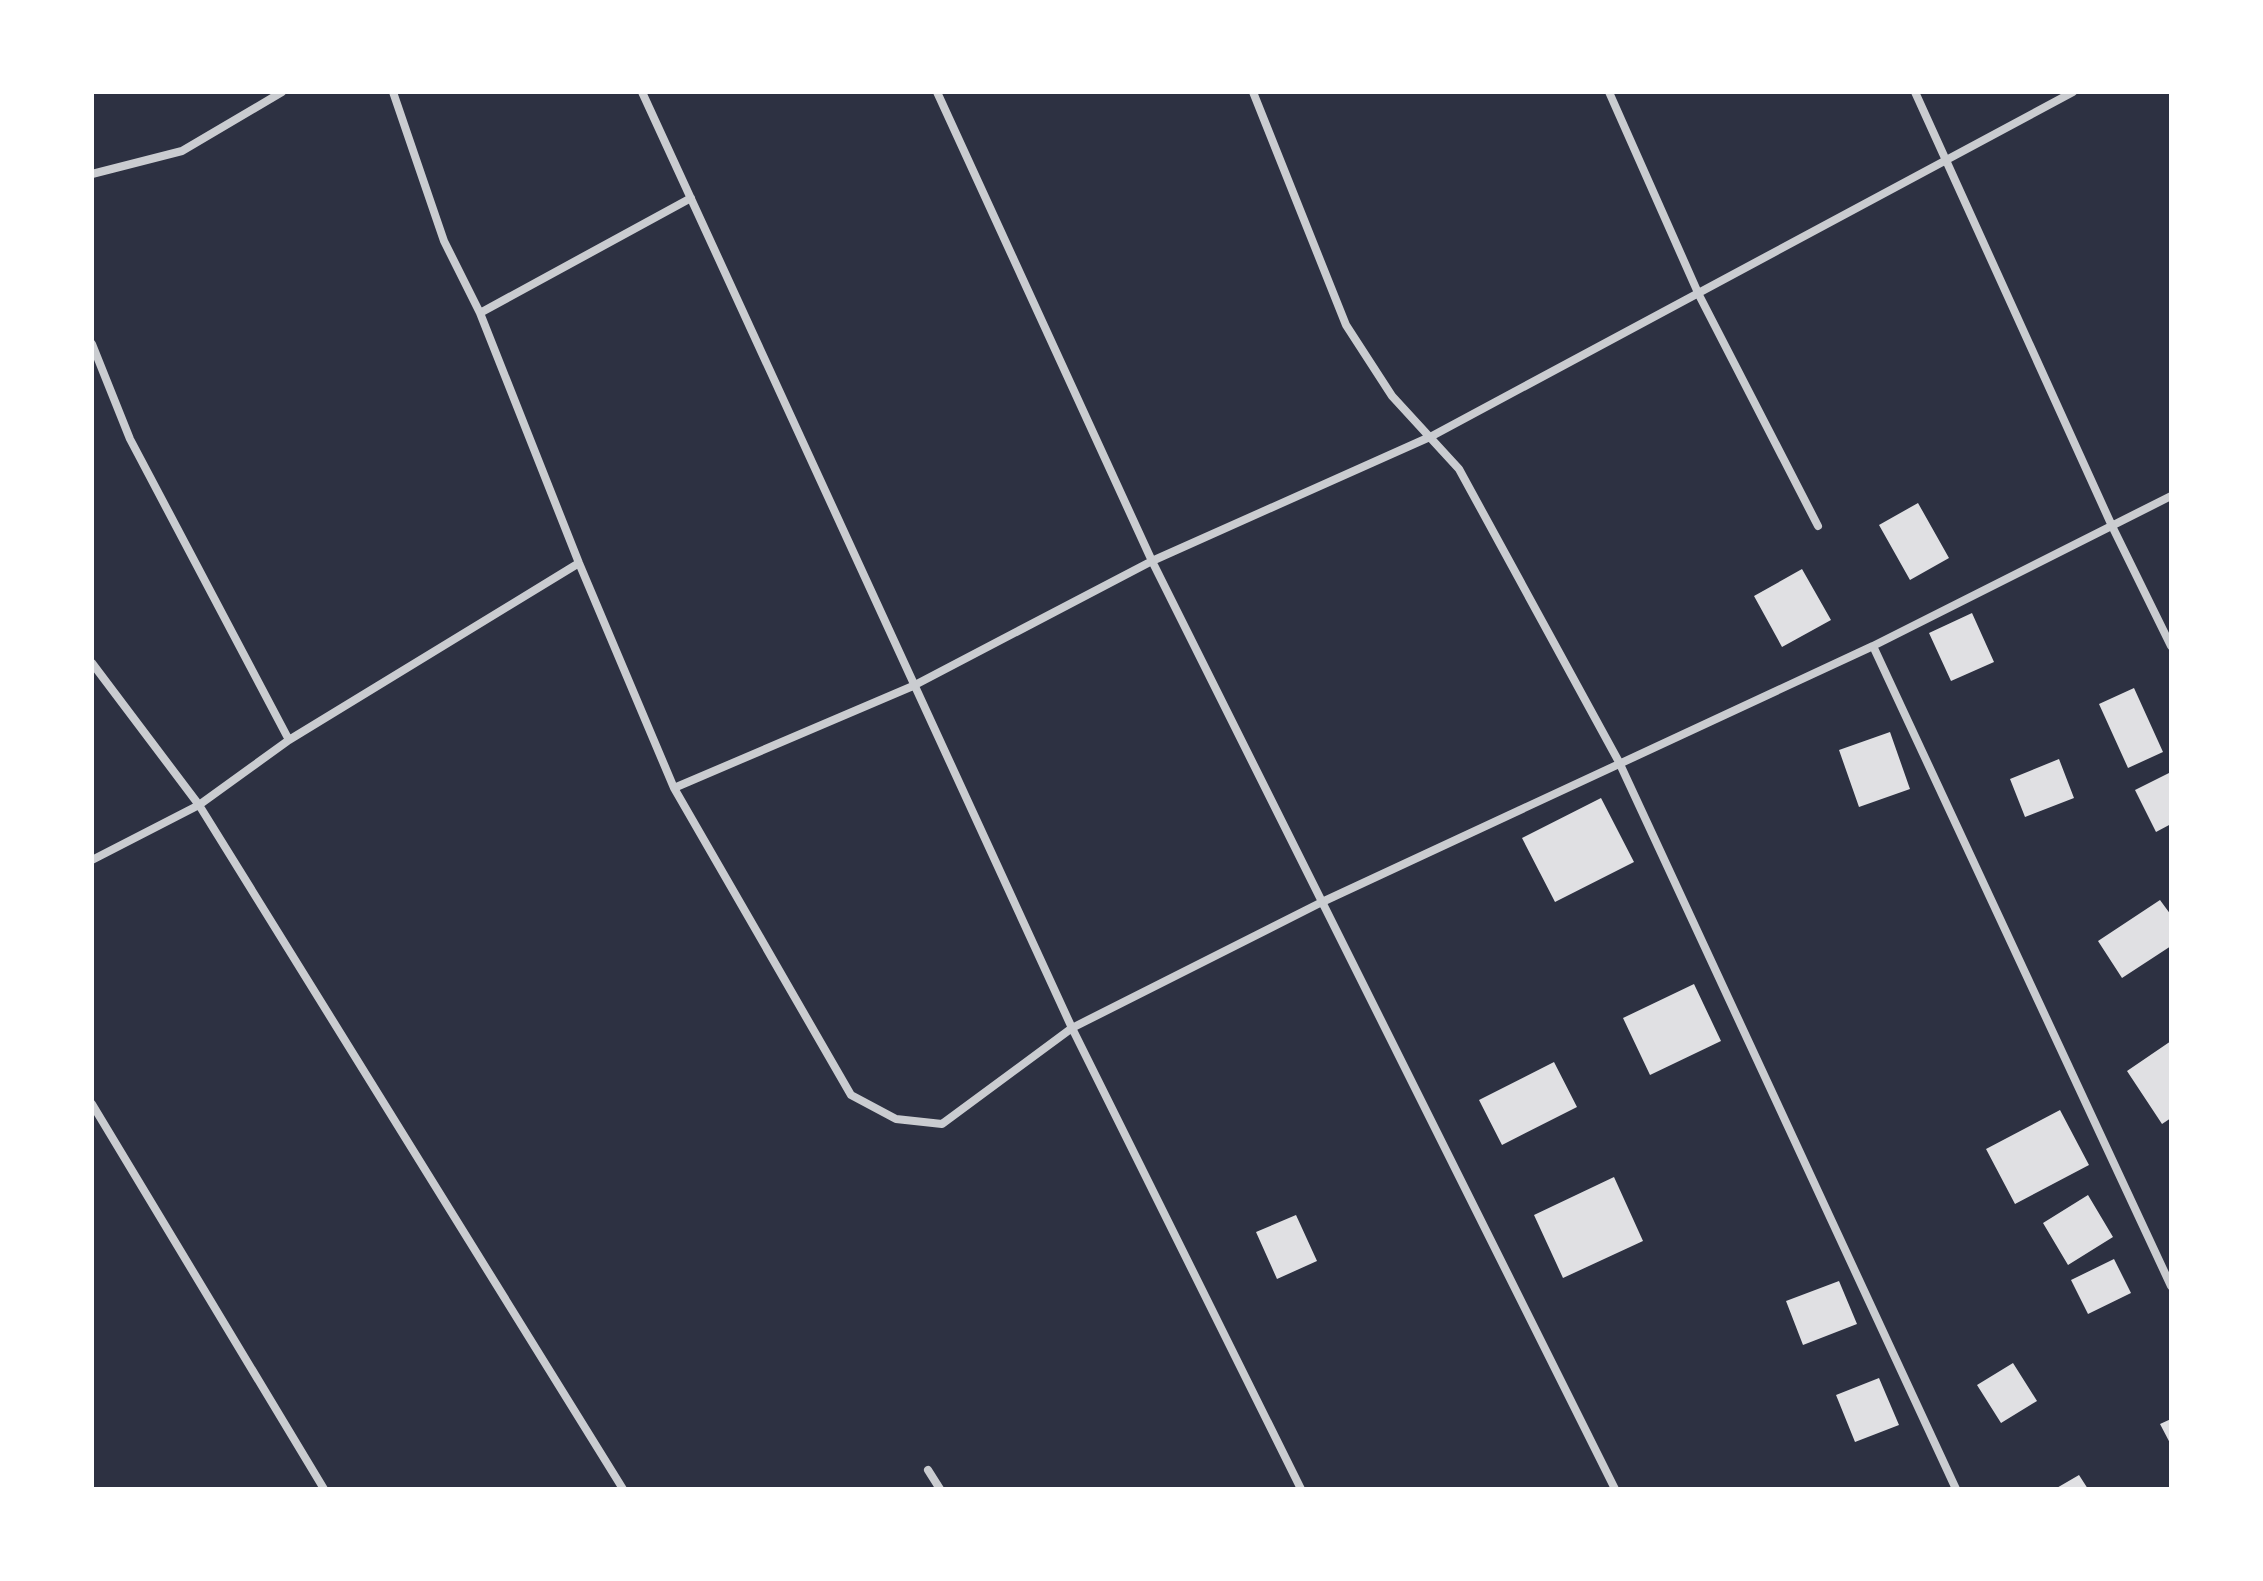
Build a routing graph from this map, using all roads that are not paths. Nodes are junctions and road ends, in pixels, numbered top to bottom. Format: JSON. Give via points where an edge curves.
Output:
{"nodes":[{"id":1,"x":282,"y":92,"type":"edge"},
{"id":2,"x":393,"y":92,"type":"edge"},
{"id":3,"x":642,"y":92,"type":"edge"},
{"id":4,"x":937,"y":92,"type":"edge"},
{"id":5,"x":1253,"y":92,"type":"edge"},
{"id":6,"x":1609,"y":92,"type":"edge"},
{"id":7,"x":1915,"y":92,"type":"edge"},
{"id":8,"x":2073,"y":92,"type":"edge"},
{"id":9,"x":1945,"y":160,"type":"junction"},
{"id":10,"x":92,"y":174,"type":"edge"},
{"id":11,"x":691,"y":198,"type":"junction"},
{"id":12,"x":1699,"y":295,"type":"junction"},
{"id":13,"x":480,"y":313,"type":"junction"},
{"id":14,"x":92,"y":344,"type":"edge"},
{"id":15,"x":1432,"y":436,"type":"junction"},
{"id":16,"x":2171,"y":496,"type":"edge"},
{"id":17,"x":1818,"y":526,"type":"dead end"},
{"id":18,"x":2112,"y":526,"type":"junction"},
{"id":19,"x":1152,"y":561,"type":"junction"},
{"id":20,"x":579,"y":563,"type":"junction"},
{"id":21,"x":1873,"y":646,"type":"junction"},
{"id":22,"x":2171,"y":646,"type":"edge"},
{"id":23,"x":92,"y":663,"type":"edge"},
{"id":24,"x":913,"y":686,"type":"junction"},
{"id":25,"x":289,"y":740,"type":"junction"},
{"id":26,"x":1619,"y":762,"type":"junction"},
{"id":27,"x":674,"y":788,"type":"junction"},
{"id":28,"x":199,"y":805,"type":"junction"},
{"id":29,"x":92,"y":860,"type":"edge"},
{"id":30,"x":1320,"y":903,"type":"junction"},
{"id":31,"x":1072,"y":1028,"type":"junction"},
{"id":32,"x":92,"y":1104,"type":"edge"},
{"id":33,"x":2171,"y":1286,"type":"edge"},
{"id":34,"x":928,"y":1470,"type":"dead end"},
{"id":35,"x":324,"y":1489,"type":"edge"},
{"id":36,"x":623,"y":1489,"type":"edge"},
{"id":37,"x":940,"y":1489,"type":"edge"},
{"id":38,"x":1301,"y":1489,"type":"edge"},
{"id":39,"x":1615,"y":1489,"type":"edge"},
{"id":40,"x":1956,"y":1489,"type":"edge"}],
"edges":[{"from":1,"to":10,"type":"street","via":[[182,151]]},
{"from":2,"to":13,"type":"street","via":[[444,241]]},
{"from":3,"to":11,"type":"street"},
{"from":4,"to":19,"type":"street"},
{"from":5,"to":15,"type":"street","via":[[1346,325],[1392,396]]},
{"from":6,"to":12,"type":"street"},
{"from":7,"to":9,"type":"street"},
{"from":8,"to":9,"type":"street"},
{"from":9,"to":12,"type":"street"},
{"from":9,"to":18,"type":"street"},
{"from":11,"to":13,"type":"street"},
{"from":11,"to":24,"type":"street"},
{"from":12,"to":15,"type":"street"},
{"from":12,"to":17,"type":"street"},
{"from":13,"to":20,"type":"street"},
{"from":14,"to":25,"type":"street","via":[[130,439]]},
{"from":15,"to":19,"type":"street"},
{"from":15,"to":26,"type":"street","via":[[1459,469]]},
{"from":16,"to":18,"type":"street"},
{"from":18,"to":21,"type":"street"},
{"from":18,"to":22,"type":"street"},
{"from":19,"to":24,"type":"street"},
{"from":19,"to":30,"type":"street"},
{"from":20,"to":25,"type":"street"},
{"from":20,"to":27,"type":"street"},
{"from":21,"to":26,"type":"street"},
{"from":21,"to":33,"type":"street"},
{"from":23,"to":28,"type":"street"},
{"from":24,"to":27,"type":"street"},
{"from":24,"to":31,"type":"street"},
{"from":25,"to":28,"type":"street"},
{"from":26,"to":30,"type":"street"},
{"from":26,"to":40,"type":"street"},
{"from":27,"to":31,"type":"street","via":[[851,1095],[896,1119],[942,1124]]},
{"from":28,"to":29,"type":"street"},
{"from":28,"to":36,"type":"street"},
{"from":30,"to":31,"type":"street"},
{"from":30,"to":39,"type":"street"},
{"from":31,"to":38,"type":"street"},
{"from":32,"to":35,"type":"street"},
{"from":34,"to":37,"type":"street"}]}
